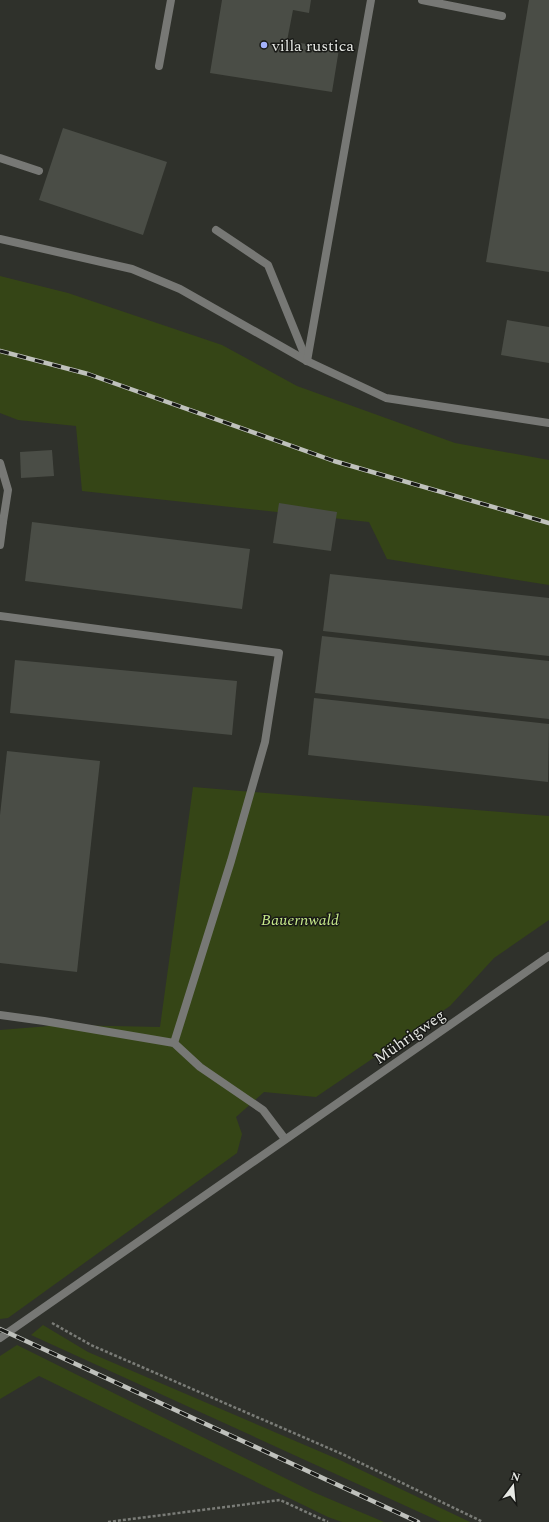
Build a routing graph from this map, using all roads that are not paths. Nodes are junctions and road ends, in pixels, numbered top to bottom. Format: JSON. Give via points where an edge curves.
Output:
{"nodes":[{"id":1,"x":171,"y":0,"type":"edge"},
{"id":2,"x":371,"y":0,"type":"edge"},
{"id":3,"x":422,"y":0,"type":"edge"},
{"id":4,"x":502,"y":16,"type":"dead end"},
{"id":5,"x":159,"y":66,"type":"dead end"},
{"id":6,"x":0,"y":158,"type":"edge"},
{"id":7,"x":39,"y":171,"type":"dead end"},
{"id":8,"x":216,"y":230,"type":"dead end"},
{"id":9,"x":0,"y":239,"type":"edge"},
{"id":10,"x":307,"y":361,"type":"junction"},
{"id":11,"x":549,"y":423,"type":"edge"},
{"id":12,"x":0,"y":462,"type":"edge"},
{"id":13,"x":1,"y":522,"type":"edge"},
{"id":14,"x":0,"y":545,"type":"edge"},
{"id":15,"x":0,"y":616,"type":"edge"},
{"id":16,"x":549,"y":956,"type":"edge"},
{"id":17,"x":0,"y":1015,"type":"edge"},
{"id":18,"x":174,"y":1043,"type":"junction"},
{"id":19,"x":285,"y":1139,"type":"junction"},
{"id":20,"x":0,"y":1338,"type":"edge"}],
"edges":[{"from":1,"to":5,"type":"street"},
{"from":2,"to":10,"type":"street"},
{"from":3,"to":4,"type":"street"},
{"from":6,"to":7,"type":"street"},
{"from":8,"to":10,"type":"street","via":[[268,265]]},
{"from":9,"to":10,"type":"street","via":[[132,269],[180,289]]},
{"from":10,"to":11,"type":"street","via":[[386,398]]},
{"from":12,"to":13,"type":"street","via":[[8,490]]},
{"from":13,"to":14,"type":"street"},
{"from":15,"to":18,"type":"street","via":[[278,652],[265,742]]},
{"from":16,"to":19,"type":"street","name":"Mührigweg"},
{"from":17,"to":18,"type":"street"},
{"from":18,"to":19,"type":"street","via":[[200,1066],[263,1110]]},
{"from":19,"to":20,"type":"street","name":"Mührigweg"}]}
